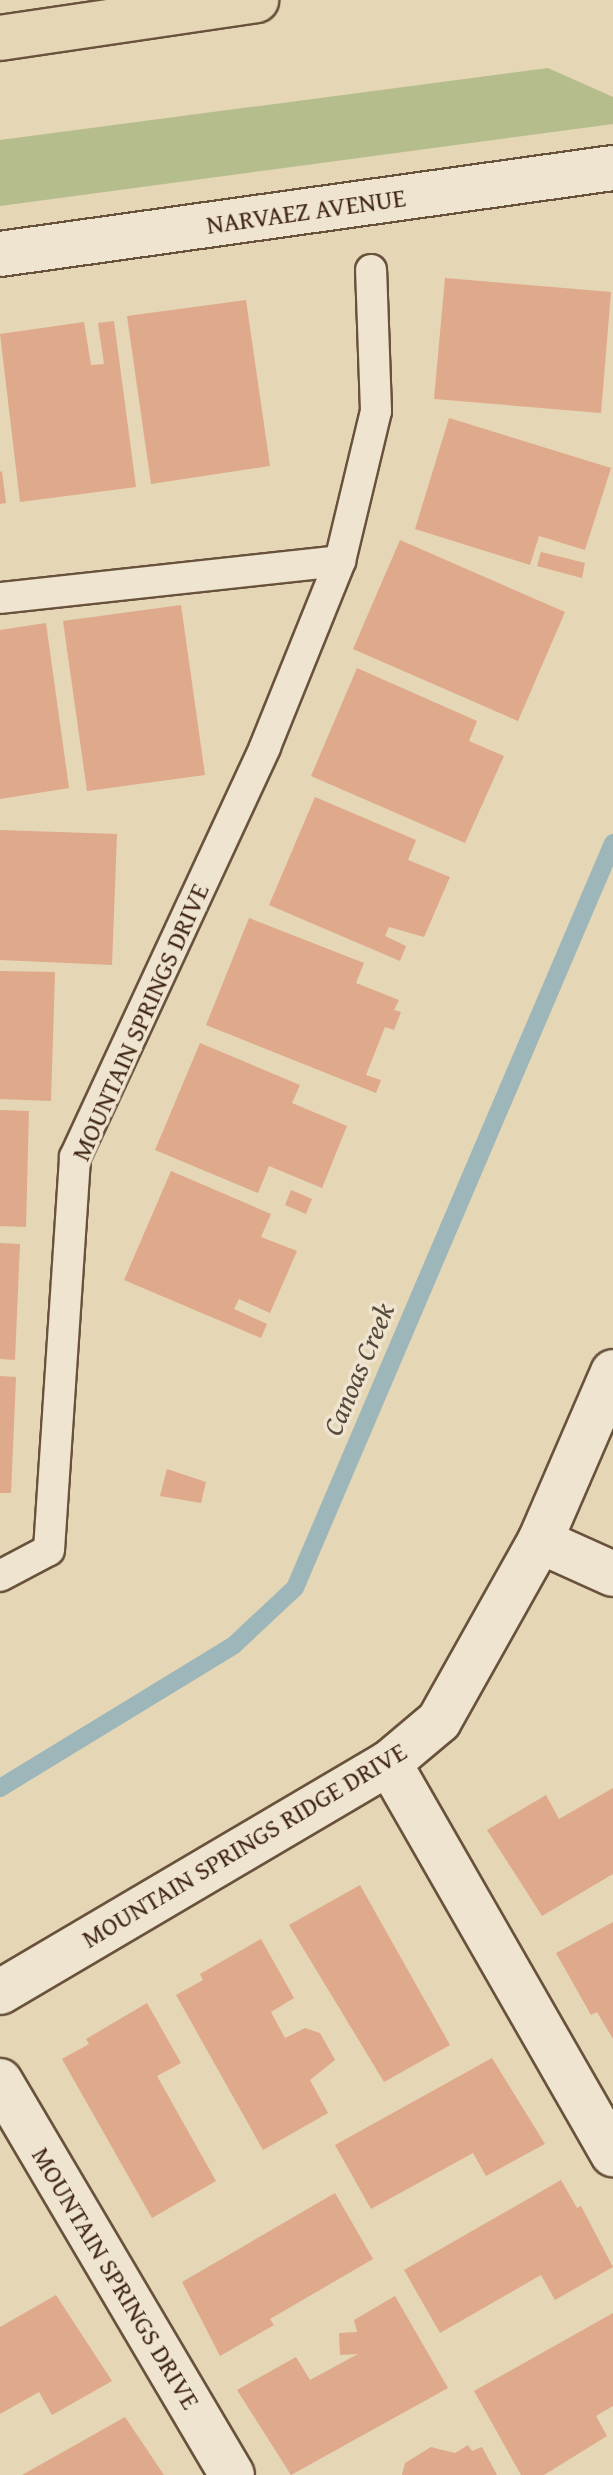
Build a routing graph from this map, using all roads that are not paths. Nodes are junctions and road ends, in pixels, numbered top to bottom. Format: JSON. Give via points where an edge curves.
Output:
{"nodes":[{"id":1,"x":256,"y":0,"type":"edge"},
{"id":2,"x":0,"y":38,"type":"edge"},
{"id":3,"x":613,"y":168,"type":"edge"},
{"id":4,"x":0,"y":254,"type":"edge"},
{"id":5,"x":371,"y":270,"type":"dead end"},
{"id":6,"x":340,"y":561,"type":"junction"},
{"id":7,"x":0,"y":598,"type":"edge"},
{"id":8,"x":613,"y":1372,"type":"edge"},
{"id":9,"x":540,"y":1541,"type":"junction"},
{"id":10,"x":613,"y":1574,"type":"edge"},
{"id":11,"x":0,"y":1576,"type":"edge"},
{"id":12,"x":389,"y":1763,"type":"junction"},
{"id":13,"x":0,"y":1992,"type":"edge"},
{"id":14,"x":0,"y":2081,"type":"edge"},
{"id":15,"x":613,"y":2154,"type":"edge"},
{"id":16,"x":232,"y":2475,"type":"edge"}],
"edges":[{"from":1,"to":2,"type":"highway"},
{"from":3,"to":4,"type":"street","name":"NARVAEZ AVENUE"},
{"from":5,"to":6,"type":"lane","name":"MOUNTAIN SPRINGS DRIVE","via":[[376,411]]},
{"from":6,"to":7,"type":"lane"},
{"from":6,"to":11,"type":"lane","name":"MOUNTAIN SPRINGS DRIVE","via":[[265,747],[75,1157],[49,1550]]},
{"from":8,"to":9,"type":"street","name":"MOUNTAIN SPRINGS RIDGE DRIVE"},
{"from":9,"to":10,"type":"street"},
{"from":9,"to":12,"type":"street","name":"MOUNTAIN SPRINGS RIDGE DRIVE","via":[[439,1721]]},
{"from":12,"to":13,"type":"street","name":"MOUNTAIN SPRINGS RIDGE DRIVE"},
{"from":12,"to":15,"type":"street"},
{"from":14,"to":16,"type":"street","name":"MOUNTAIN SPRINGS DRIVE"}]}
